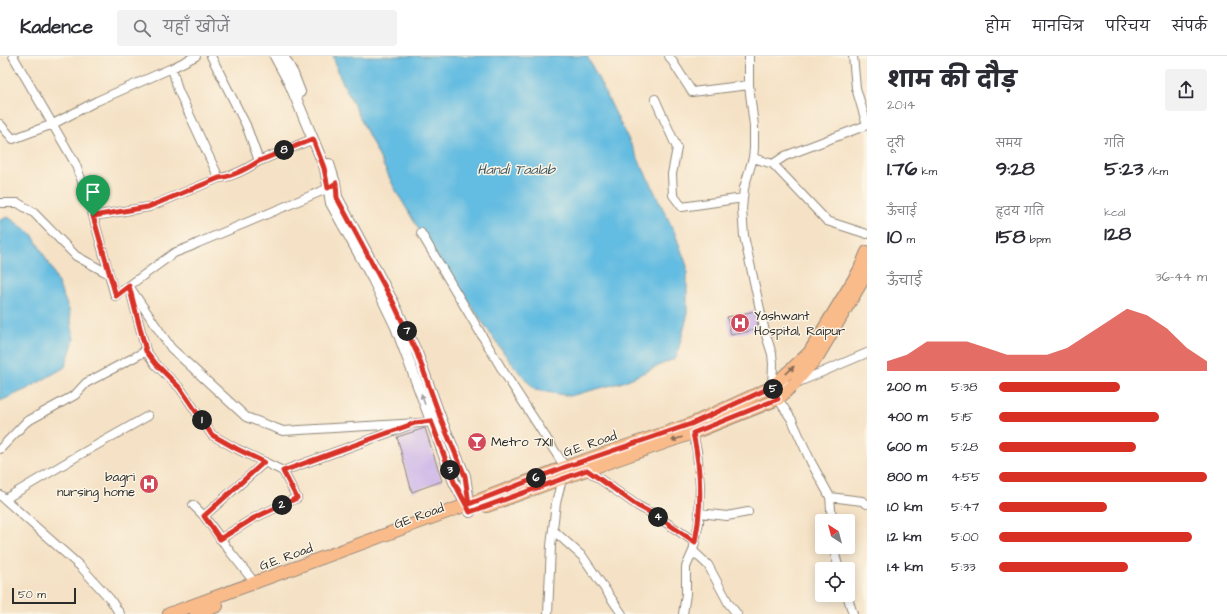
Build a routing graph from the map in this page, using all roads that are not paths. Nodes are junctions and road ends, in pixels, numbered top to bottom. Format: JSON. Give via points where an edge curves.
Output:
{"nodes":[{"id":1,"x":13,"y":56,"type":"edge"},
{"id":2,"x":196,"y":56,"type":"edge"},
{"id":3,"x":211,"y":56,"type":"edge"},
{"id":4,"x":275,"y":56,"type":"edge"},
{"id":5,"x":283,"y":56,"type":"edge"},
{"id":6,"x":669,"y":56,"type":"edge"},
{"id":7,"x":749,"y":56,"type":"edge"},
{"id":8,"x":853,"y":56,"type":"edge"},
{"id":9,"x":172,"y":68,"type":"junction"},
{"id":10,"x":749,"y":85,"type":"junction"},
{"id":11,"x":655,"y":99,"type":"dead end"},
{"id":12,"x":0,"y":124,"type":"edge"},
{"id":13,"x":53,"y":124,"type":"junction"},
{"id":14,"x":867,"y":125,"type":"edge"},
{"id":15,"x":313,"y":139,"type":"junction"},
{"id":16,"x":753,"y":158,"type":"junction"},
{"id":17,"x":259,"y":161,"type":"junction"},
{"id":18,"x":773,"y":164,"type":"junction"},
{"id":19,"x":219,"y":178,"type":"junction"},
{"id":20,"x":332,"y":186,"type":"junction"},
{"id":21,"x":743,"y":198,"type":"junction"},
{"id":22,"x":0,"y":203,"type":"edge"},
{"id":23,"x":93,"y":216,"type":"junction"},
{"id":24,"x":421,"y":233,"type":"dead end"},
{"id":25,"x":867,"y":234,"type":"edge"},
{"id":26,"x":867,"y":252,"type":"edge"},
{"id":27,"x":867,"y":273,"type":"edge"},
{"id":28,"x":109,"y":274,"type":"junction"},
{"id":29,"x":129,"y":286,"type":"junction"},
{"id":30,"x":146,"y":351,"type":"junction"},
{"id":31,"x":867,"y":353,"type":"edge"},
{"id":32,"x":794,"y":384,"type":"junction"},
{"id":33,"x":772,"y":387,"type":"junction"},
{"id":34,"x":778,"y":399,"type":"junction"},
{"id":35,"x":148,"y":416,"type":"dead end"},
{"id":36,"x":431,"y":421,"type":"junction"},
{"id":37,"x":442,"y":422,"type":"junction"},
{"id":38,"x":415,"y":423,"type":"junction"},
{"id":39,"x":692,"y":429,"type":"junction"},
{"id":40,"x":0,"y":449,"type":"edge"},
{"id":41,"x":264,"y":462,"type":"junction"},
{"id":42,"x":587,"y":470,"type":"junction"},
{"id":43,"x":283,"y":471,"type":"junction"},
{"id":44,"x":564,"y":472,"type":"junction"},
{"id":45,"x":2,"y":497,"type":"edge"},
{"id":46,"x":830,"y":497,"type":"junction"},
{"id":47,"x":867,"y":504,"type":"edge"},
{"id":48,"x":193,"y":505,"type":"dead end"},
{"id":49,"x":469,"y":507,"type":"junction"},
{"id":50,"x":748,"y":512,"type":"dead end"},
{"id":51,"x":699,"y":513,"type":"junction"},
{"id":52,"x":831,"y":514,"type":"edge"},
{"id":53,"x":204,"y":516,"type":"junction"},
{"id":54,"x":553,"y":530,"type":"junction"},
{"id":55,"x":220,"y":539,"type":"junction"},
{"id":56,"x":694,"y":546,"type":"junction"},
{"id":57,"x":256,"y":583,"type":"junction"},
{"id":58,"x":850,"y":602,"type":"edge"},
{"id":59,"x":120,"y":614,"type":"edge"},
{"id":60,"x":169,"y":614,"type":"edge"},
{"id":61,"x":196,"y":614,"type":"edge"},
{"id":62,"x":548,"y":614,"type":"edge"},
{"id":63,"x":622,"y":614,"type":"edge"},
{"id":64,"x":682,"y":614,"type":"edge"},
{"id":65,"x":737,"y":614,"type":"edge"},
{"id":66,"x":854,"y":614,"type":"edge"}],
"edges":[{"from":1,"to":13,"type":"street"},
{"from":2,"to":9,"type":"street"},
{"from":3,"to":17,"type":"street","via":[[246,124]]},
{"from":4,"to":15,"type":"street"},
{"from":5,"to":20,"type":"street","via":[[326,153]]},
{"from":6,"to":10,"type":"street","via":[[692,92]]},
{"from":7,"to":10,"type":"street"},
{"from":8,"to":14,"type":"street","via":[[856,88]]},
{"from":9,"to":13,"type":"street","via":[[97,101]]},
{"from":9,"to":19,"type":"street","via":[[178,90]]},
{"from":10,"to":16,"type":"street","via":[[754,126]]},
{"from":11,"to":21,"type":"street","via":[[677,148],[672,174],[673,195],[682,207]]},
{"from":12,"to":13,"type":"street","via":[[13,139]]},
{"from":13,"to":23,"type":"street","via":[[75,163]]},
{"from":14,"to":18,"type":"street","via":[[785,156]]},
{"from":15,"to":17,"type":"street"},
{"from":15,"to":20,"type":"street"},
{"from":16,"to":18,"type":"street"},
{"from":16,"to":21,"type":"street"},
{"from":17,"to":19,"type":"street"},
{"from":18,"to":25,"type":"street","via":[[827,221]]},
{"from":19,"to":23,"type":"street","via":[[148,207]]},
{"from":20,"to":29,"type":"street","via":[[174,253]]},
{"from":36,"to":20,"type":"street","one_way":true,"via":[[396,327],[331,203]]},
{"from":20,"to":37,"type":"street","via":[[414,347]]},
{"from":21,"to":33,"type":"street","via":[[744,236],[772,354]]},
{"from":22,"to":28,"type":"street","via":[[18,203],[34,213],[76,256]]},
{"from":23,"to":28,"type":"street"},
{"from":24,"to":44,"type":"street"},
{"from":33,"to":26,"type":"main road","name":"G.E. Road","one_way":true,"via":[[808,353],[859,271]]},
{"from":27,"to":32,"type":"main road","name":"GE Road","via":[[818,356]]},
{"from":28,"to":29,"type":"street","via":[[116,296]]},
{"from":29,"to":30,"type":"street"},
{"from":29,"to":38,"type":"street","via":[[171,348],[246,417],[283,430]]},
{"from":30,"to":40,"type":"street","via":[[86,382],[75,395],[26,422]]},
{"from":30,"to":41,"type":"street","via":[[180,388],[212,435]]},
{"from":31,"to":32,"type":"street"},
{"from":32,"to":33,"type":"street"},
{"from":32,"to":34,"type":"main road","name":"GE Road"},
{"from":33,"to":34,"type":"street"},
{"from":33,"to":39,"type":"main road","name":"G.E. Road"},
{"from":34,"to":39,"type":"main road","name":"GE Road"},
{"from":34,"to":46,"type":"street","via":[[792,420]]},
{"from":35,"to":45,"type":"street"},
{"from":36,"to":37,"type":"street"},
{"from":36,"to":38,"type":"street"},
{"from":36,"to":49,"type":"street","via":[[454,482]]},
{"from":37,"to":49,"type":"street","via":[[465,476]]},
{"from":38,"to":43,"type":"street"},
{"from":39,"to":42,"type":"main road","name":"GE Road","one_way":true},
{"from":39,"to":44,"type":"main road","name":"G.E. Road"},
{"from":39,"to":51,"type":"street","via":[[700,486]]},
{"from":41,"to":43,"type":"street"},
{"from":41,"to":53,"type":"street"},
{"from":42,"to":44,"type":"main road","name":"GE Road"},
{"from":42,"to":56,"type":"street","via":[[655,515]]},
{"from":43,"to":55,"type":"street","via":[[297,498],[254,518]]},
{"from":44,"to":49,"type":"main road","name":"GE Road"},
{"from":44,"to":54,"type":"street","via":[[556,503]]},
{"from":45,"to":59,"type":"street","via":[[81,567]]},
{"from":46,"to":47,"type":"street","via":[[862,501]]},
{"from":46,"to":52,"type":"street"},
{"from":48,"to":53,"type":"street"},
{"from":49,"to":57,"type":"main road","name":"G.E. Road"},
{"from":49,"to":61,"type":"main road","name":"GE Road"},
{"from":50,"to":51,"type":"street","via":[[726,516]]},
{"from":51,"to":56,"type":"street"},
{"from":53,"to":55,"type":"street"},
{"from":54,"to":62,"type":"street"},
{"from":54,"to":63,"type":"street","via":[[583,557]]},
{"from":55,"to":57,"type":"street"},
{"from":56,"to":64,"type":"street","via":[[686,567],[686,594]]},
{"from":56,"to":65,"type":"street"},
{"from":57,"to":60,"type":"main road","name":"G.E. Road"},
{"from":58,"to":66,"type":"street"}]}
